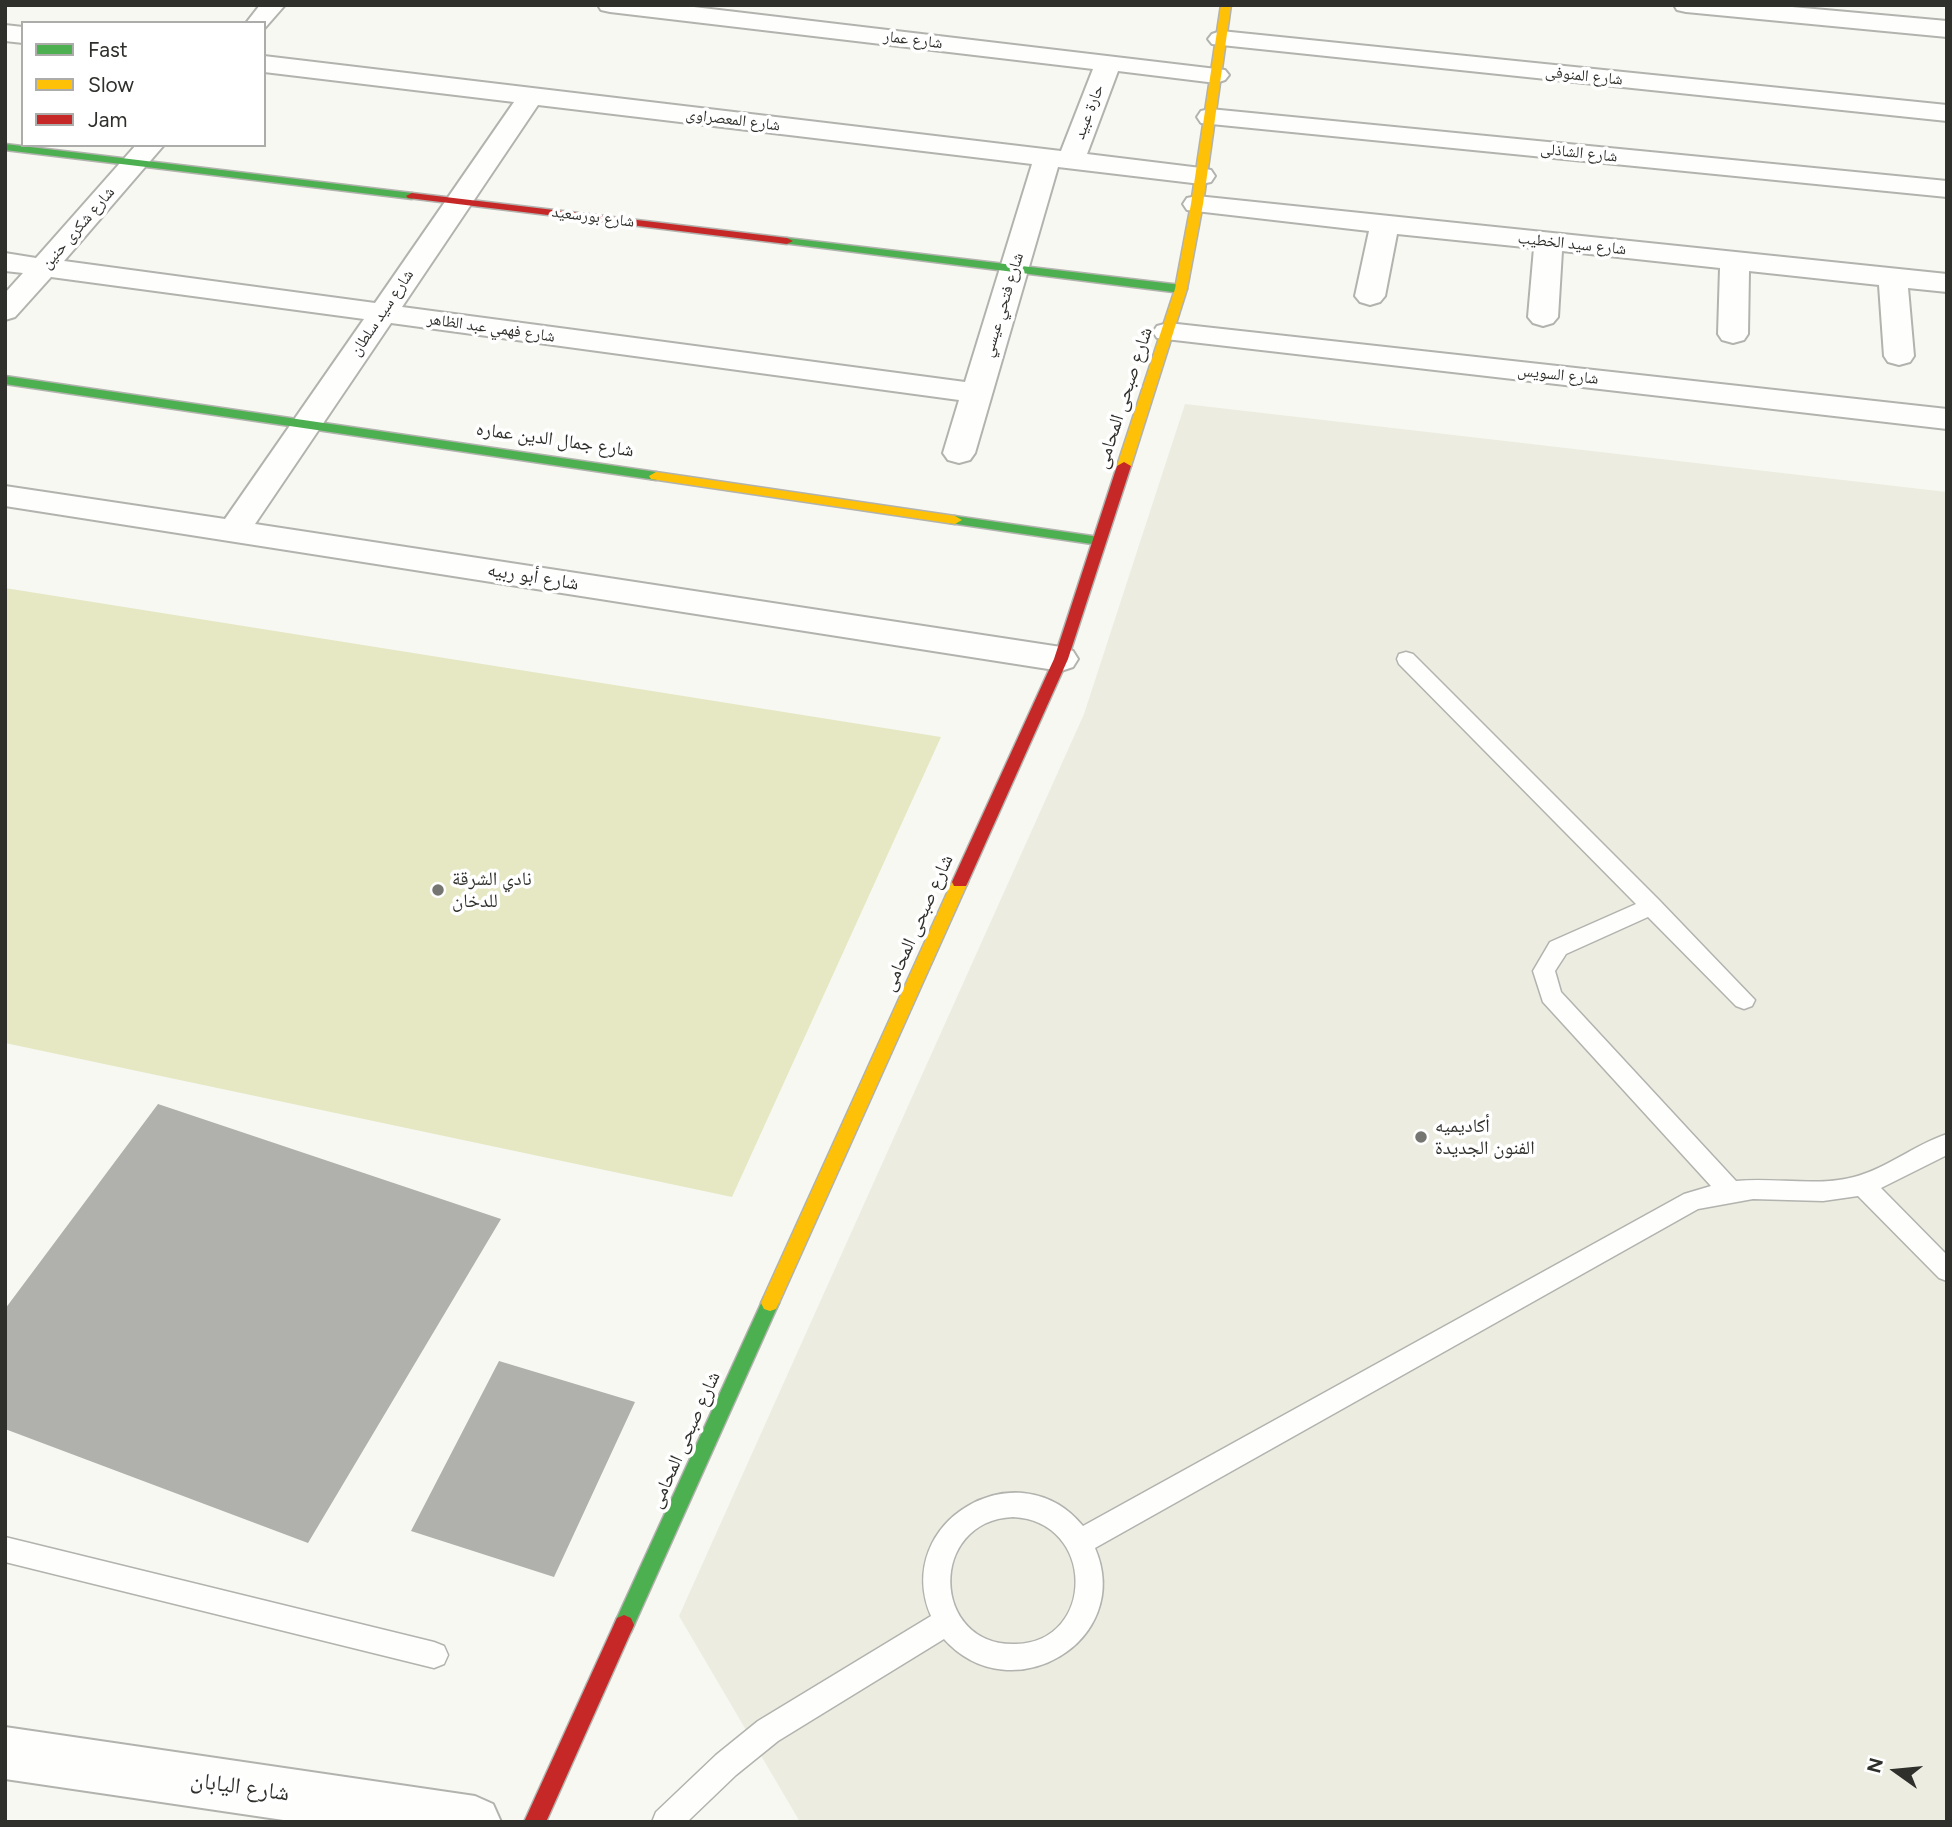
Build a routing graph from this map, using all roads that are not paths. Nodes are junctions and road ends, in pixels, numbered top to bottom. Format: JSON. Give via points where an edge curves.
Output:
{"nodes":[{"id":1,"x":273,"y":5,"type":"edge"},
{"id":2,"x":610,"y":5,"type":"edge"},
{"id":3,"x":1226,"y":5,"type":"edge"},
{"id":4,"x":1686,"y":5,"type":"edge"},
{"id":5,"x":260,"y":21,"type":"edge"},
{"id":6,"x":1947,"y":29,"type":"edge"},
{"id":7,"x":1221,"y":39,"type":"junction"},
{"id":8,"x":1108,"y":62,"type":"junction"},
{"id":9,"x":266,"y":64,"type":"edge"},
{"id":10,"x":1216,"y":75,"type":"junction"},
{"id":11,"x":531,"y":96,"type":"junction"},
{"id":12,"x":1947,"y":113,"type":"edge"},
{"id":13,"x":1210,"y":117,"type":"junction"},
{"id":14,"x":5,"y":147,"type":"edge"},
{"id":15,"x":144,"y":153,"type":"edge"},
{"id":16,"x":1059,"y":159,"type":"junction"},
{"id":17,"x":1201,"y":176,"type":"junction"},
{"id":18,"x":1947,"y":189,"type":"edge"},
{"id":19,"x":459,"y":201,"type":"junction"},
{"id":20,"x":1197,"y":204,"type":"junction"},
{"id":21,"x":1385,"y":224,"type":"junction"},
{"id":22,"x":1549,"y":241,"type":"junction"},
{"id":23,"x":1735,"y":261,"type":"junction"},
{"id":24,"x":5,"y":262,"type":"edge"},
{"id":25,"x":44,"y":267,"type":"junction"},
{"id":26,"x":1013,"y":269,"type":"junction"},
{"id":27,"x":1893,"y":277,"type":"junction"},
{"id":28,"x":1947,"y":283,"type":"edge"},
{"id":29,"x":1181,"y":289,"type":"junction"},
{"id":30,"x":1370,"y":296,"type":"dead end"},
{"id":31,"x":5,"y":311,"type":"edge"},
{"id":32,"x":382,"y":313,"type":"junction"},
{"id":33,"x":1543,"y":317,"type":"dead end"},
{"id":34,"x":1168,"y":332,"type":"junction"},
{"id":35,"x":1733,"y":334,"type":"dead end"},
{"id":36,"x":1899,"y":356,"type":"dead end"},
{"id":37,"x":5,"y":380,"type":"edge"},
{"id":38,"x":976,"y":393,"type":"junction"},
{"id":39,"x":1947,"y":419,"type":"edge"},
{"id":40,"x":306,"y":425,"type":"junction"},
{"id":41,"x":959,"y":453,"type":"dead end"},
{"id":42,"x":5,"y":496,"type":"edge"},
{"id":43,"x":234,"y":531,"type":"junction"},
{"id":44,"x":1099,"y":541,"type":"junction"},
{"id":45,"x":1061,"y":659,"type":"junction"},
{"id":46,"x":1406,"y":659,"type":"dead end"},
{"id":47,"x":1652,"y":906,"type":"junction"},
{"id":48,"x":1744,"y":1000,"type":"dead end"},
{"id":49,"x":1947,"y":1143,"type":"edge"},
{"id":50,"x":1863,"y":1184,"type":"junction"},
{"id":51,"x":1731,"y":1192,"type":"junction"},
{"id":52,"x":1947,"y":1271,"type":"edge"},
{"id":53,"x":1080,"y":1542,"type":"junction"},
{"id":54,"x":5,"y":1549,"type":"edge"},
{"id":55,"x":947,"y":1622,"type":"junction"},
{"id":56,"x":434,"y":1655,"type":"dead end"},
{"id":57,"x":5,"y":1753,"type":"edge"},
{"id":58,"x":475,"y":1822,"type":"edge"},
{"id":59,"x":535,"y":1822,"type":"edge"},
{"id":60,"x":666,"y":1822,"type":"edge"}],
"edges":[{"from":1,"to":5,"type":"street"},
{"from":2,"to":8,"type":"street","name":"شارع عمار"},
{"from":3,"to":7,"type":"street","name":"شارع صبحى المحامى"},
{"from":4,"to":6,"type":"street"},
{"from":7,"to":10,"type":"street","name":"شارع صبحى المحامى"},
{"from":7,"to":12,"type":"street","name":"شارع المنوفى"},
{"from":8,"to":10,"type":"street","name":"شارع عمار"},
{"from":8,"to":16,"type":"street","name":"حارة عبيد"},
{"from":9,"to":11,"type":"street","name":"شارع المعصراوى"},
{"from":10,"to":13,"type":"street","name":"شارع صبحى المحامى"},
{"from":11,"to":16,"type":"street","name":"شارع المعصراوى"},
{"from":11,"to":19,"type":"street","name":"شارع سيد سلطان"},
{"from":13,"to":17,"type":"street","name":"شارع صبحى المحامى"},
{"from":13,"to":18,"type":"street","name":"شارع الشاذلى"},
{"from":14,"to":15,"type":"street","name":"شارع بورسعيد"},
{"from":15,"to":19,"type":"street","name":"شارع بورسعيد"},
{"from":15,"to":25,"type":"street","name":"شارع شكرى حنين"},
{"from":16,"to":17,"type":"street","name":"شارع المعصراوى"},
{"from":16,"to":26,"type":"street","name":"شارع فتحي عيسي"},
{"from":17,"to":20,"type":"street","name":"شارع صبحى المحامى"},
{"from":19,"to":26,"type":"street","name":"شارع بورسعيد"},
{"from":19,"to":32,"type":"street","name":"شارع سيد سلطان"},
{"from":20,"to":21,"type":"street","name":"شارع سيد الخطيب"},
{"from":20,"to":29,"type":"street","name":"شارع صبحى المحامى"},
{"from":21,"to":22,"type":"street","name":"شارع سيد الخطيب"},
{"from":21,"to":30,"type":"street"},
{"from":22,"to":23,"type":"street","name":"شارع سيد الخطيب"},
{"from":22,"to":33,"type":"street"},
{"from":23,"to":27,"type":"street","name":"شارع سيد الخطيب"},
{"from":23,"to":35,"type":"street"},
{"from":24,"to":25,"type":"street","name":"شارع فهمي عبد الظاهر"},
{"from":25,"to":31,"type":"street","name":"شارع شكرى حنين"},
{"from":25,"to":32,"type":"street","name":"شارع فهمي عبد الظاهر"},
{"from":26,"to":29,"type":"street","name":"شارع بورسعيد"},
{"from":26,"to":38,"type":"street","name":"شارع فتحي عيسي"},
{"from":27,"to":28,"type":"street","name":"شارع سيد الخطيب"},
{"from":27,"to":36,"type":"street"},
{"from":29,"to":34,"type":"street","name":"شارع صبحى المحامى"},
{"from":32,"to":38,"type":"street","name":"شارع فهمي عبد الظاهر"},
{"from":32,"to":40,"type":"street","name":"شارع سيد سلطان"},
{"from":34,"to":39,"type":"street","name":"شارع السويس"},
{"from":34,"to":44,"type":"street","name":"شارع صبحى المحامى"},
{"from":37,"to":40,"type":"street","name":"شارع جمال الدين عماره"},
{"from":38,"to":41,"type":"street","name":"شارع فتحي عيسي"},
{"from":40,"to":43,"type":"street","name":"شارع سيد سلطان"},
{"from":40,"to":44,"type":"street","name":"شارع جمال الدين عماره"},
{"from":42,"to":43,"type":"street","name":"شارع أبو ربيه"},
{"from":43,"to":45,"type":"street","name":"شارع أبو ربيه"},
{"from":44,"to":45,"type":"street","name":"شارع صبحى المحامى"},
{"from":45,"to":59,"type":"street","name":"شارع صبحى المحامى"},
{"from":46,"to":47,"type":"lane"},
{"from":47,"to":48,"type":"lane"},
{"from":47,"to":51,"type":"lane","via":[[1558,948],[1544,971],[1546,980],[1551,996]]},
{"from":49,"to":50,"type":"lane","via":[[1882,1180]]},
{"from":50,"to":51,"type":"lane","via":[[1800,1192]]},
{"from":50,"to":52,"type":"lane"},
{"from":51,"to":53,"type":"lane","via":[[1692,1201]]},
{"from":53,"to":55,"type":"lane","via":[[1090,1565],[1091,1592],[1083,1616],[1067,1637],[1044,1651],[1017,1658],[990,1654],[965,1642]]},
{"from":53,"to":55,"type":"lane","via":[[1062,1522],[1037,1509],[1011,1505],[984,1510],[961,1524],[944,1545],[936,1570],[936,1597]]},
{"from":54,"to":56,"type":"lane"},
{"from":55,"to":60,"type":"lane","via":[[768,1731]]},
{"from":57,"to":58,"type":"street","name":"شارع اليابان"}]}
